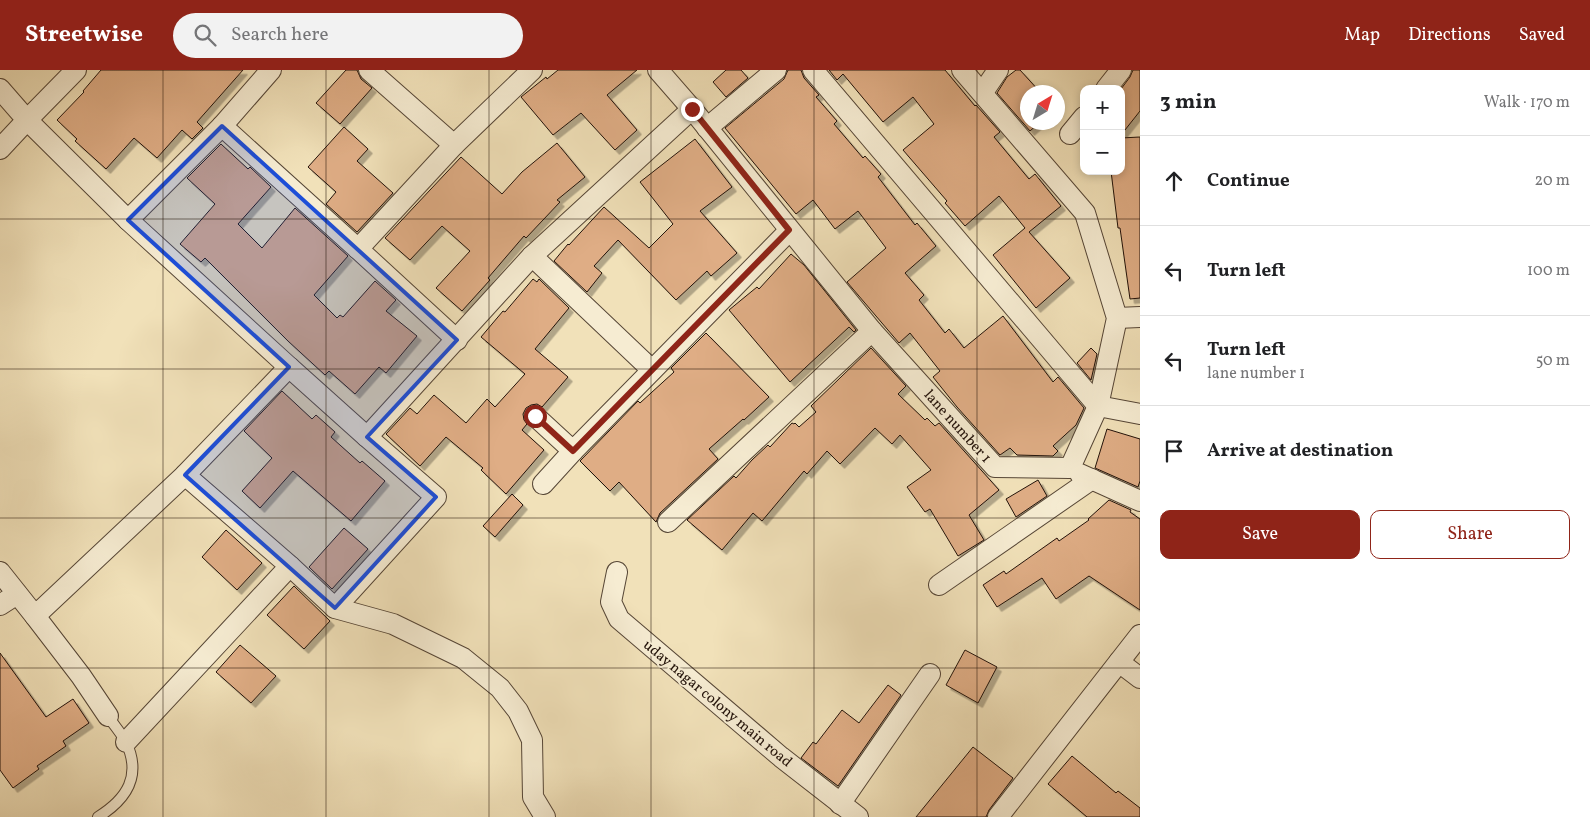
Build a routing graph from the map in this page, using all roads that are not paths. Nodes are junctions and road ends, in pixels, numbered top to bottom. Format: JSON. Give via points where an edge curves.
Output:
{"nodes":[{"id":1,"x":76,"y":70,"type":"edge"},
{"id":2,"x":271,"y":70,"type":"edge"},
{"id":3,"x":369,"y":70,"type":"edge"},
{"id":4,"x":532,"y":70,"type":"edge"},
{"id":5,"x":658,"y":70,"type":"edge"},
{"id":6,"x":776,"y":70,"type":"edge"},
{"id":7,"x":813,"y":70,"type":"edge"},
{"id":8,"x":962,"y":70,"type":"edge"},
{"id":9,"x":998,"y":70,"type":"edge"},
{"id":10,"x":1121,"y":70,"type":"edge"},
{"id":11,"x":1109,"y":85,"type":"edge"},
{"id":12,"x":0,"y":88,"type":"edge"},
{"id":13,"x":983,"y":92,"type":"junction"},
{"id":14,"x":692,"y":109,"type":"junction"},
{"id":15,"x":27,"y":120,"type":"junction"},
{"id":16,"x":1080,"y":122,"type":"edge"},
{"id":17,"x":222,"y":126,"type":"junction"},
{"id":18,"x":706,"y":128,"type":"junction"},
{"id":19,"x":1070,"y":134,"type":"dead end"},
{"id":20,"x":454,"y":145,"type":"junction"},
{"id":21,"x":0,"y":149,"type":"edge"},
{"id":22,"x":128,"y":220,"type":"junction"},
{"id":23,"x":789,"y":230,"type":"junction"},
{"id":24,"x":358,"y":249,"type":"junction"},
{"id":25,"x":532,"y":256,"type":"junction"},
{"id":26,"x":1117,"y":318,"type":"junction"},
{"id":27,"x":1140,"y":318,"type":"edge"},
{"id":28,"x":872,"y":331,"type":"junction"},
{"id":29,"x":456,"y":340,"type":"junction"},
{"id":30,"x":289,"y":367,"type":"junction"},
{"id":31,"x":652,"y":370,"type":"junction"},
{"id":32,"x":1098,"y":406,"type":"junction"},
{"id":33,"x":1140,"y":414,"type":"edge"},
{"id":34,"x":535,"y":416,"type":"dead end"},
{"id":35,"x":367,"y":436,"type":"junction"},
{"id":36,"x":573,"y":451,"type":"junction"},
{"id":37,"x":1070,"y":468,"type":"junction"},
{"id":38,"x":185,"y":475,"type":"junction"},
{"id":39,"x":1092,"y":479,"type":"junction"},
{"id":40,"x":543,"y":484,"type":"dead end"},
{"id":41,"x":1140,"y":501,"type":"edge"},
{"id":42,"x":668,"y":522,"type":"dead end"},
{"id":43,"x":290,"y":566,"type":"junction"},
{"id":44,"x":0,"y":572,"type":"edge"},
{"id":45,"x":618,"y":572,"type":"dead end"},
{"id":46,"x":939,"y":585,"type":"dead end"},
{"id":47,"x":17,"y":594,"type":"junction"},
{"id":48,"x":0,"y":605,"type":"edge"},
{"id":49,"x":335,"y":608,"type":"junction"},
{"id":50,"x":35,"y":616,"type":"junction"},
{"id":51,"x":1140,"y":635,"type":"edge"},
{"id":52,"x":1120,"y":662,"type":"junction"},
{"id":53,"x":930,"y":674,"type":"dead end"},
{"id":54,"x":1140,"y":678,"type":"edge"},
{"id":55,"x":108,"y":716,"type":"joint"},
{"id":56,"x":126,"y":742,"type":"junction"},
{"id":57,"x":840,"y":804,"type":"junction"},
{"id":58,"x":1008,"y":814,"type":"edge"},
{"id":59,"x":98,"y":817,"type":"edge"},
{"id":60,"x":545,"y":817,"type":"edge"},
{"id":61,"x":858,"y":817,"type":"edge"}],
"edges":[{"from":1,"to":15,"type":"street"},
{"from":2,"to":17,"type":"street"},
{"from":3,"to":20,"type":"street"},
{"from":4,"to":20,"type":"street"},
{"from":5,"to":14,"type":"street","name":"lane number 1"},
{"from":6,"to":18,"type":"street"},
{"from":7,"to":32,"type":"street"},
{"from":8,"to":13,"type":"street"},
{"from":9,"to":13,"type":"street"},
{"from":10,"to":11,"type":"street"},
{"from":12,"to":15,"type":"street"},
{"from":13,"to":26,"type":"street","via":[[1085,213]]},
{"from":14,"to":18,"type":"street","name":"lane number 1"},
{"from":14,"to":25,"type":"street"},
{"from":15,"to":21,"type":"street"},
{"from":15,"to":22,"type":"street"},
{"from":16,"to":19,"type":"street"},
{"from":17,"to":22,"type":"street"},
{"from":17,"to":24,"type":"street"},
{"from":18,"to":23,"type":"street","name":"lane number 1"},
{"from":20,"to":24,"type":"street"},
{"from":22,"to":30,"type":"street"},
{"from":23,"to":28,"type":"street","name":"lane number 1"},
{"from":23,"to":31,"type":"street"},
{"from":24,"to":29,"type":"street"},
{"from":25,"to":29,"type":"street"},
{"from":25,"to":31,"type":"street"},
{"from":26,"to":27,"type":"street"},
{"from":26,"to":32,"type":"street"},
{"from":28,"to":37,"type":"street","name":"lane number 1","via":[[995,467]]},
{"from":28,"to":42,"type":"street"},
{"from":29,"to":35,"type":"street"},
{"from":30,"to":35,"type":"street"},
{"from":30,"to":38,"type":"street"},
{"from":31,"to":36,"type":"street"},
{"from":32,"to":33,"type":"street"},
{"from":32,"to":37,"type":"street"},
{"from":34,"to":36,"type":"street"},
{"from":35,"to":49,"type":"street","via":[[436,498]]},
{"from":36,"to":40,"type":"street"},
{"from":37,"to":39,"type":"street"},
{"from":38,"to":43,"type":"street"},
{"from":38,"to":50,"type":"street"},
{"from":39,"to":41,"type":"street"},
{"from":39,"to":46,"type":"street"},
{"from":43,"to":49,"type":"street"},
{"from":43,"to":56,"type":"street"},
{"from":44,"to":47,"type":"street"},
{"from":45,"to":57,"type":"street","name":"uday nagar colony main road","via":[[611,602],[619,619]]},
{"from":47,"to":48,"type":"street"},
{"from":47,"to":50,"type":"street"},
{"from":49,"to":60,"type":"street","via":[[402,628],[463,658],[500,688],[518,711],[532,740],[533,797]]},
{"from":50,"to":55,"type":"street"},
{"from":51,"to":52,"type":"street"},
{"from":52,"to":54,"type":"street"},
{"from":52,"to":58,"type":"street"},
{"from":53,"to":57,"type":"street"},
{"from":55,"to":56,"type":"lane"},
{"from":56,"to":59,"type":"lane","via":[[133,767],[130,786],[112,808]]},
{"from":57,"to":61,"type":"street","name":"uday nagar colony main road"}]}
